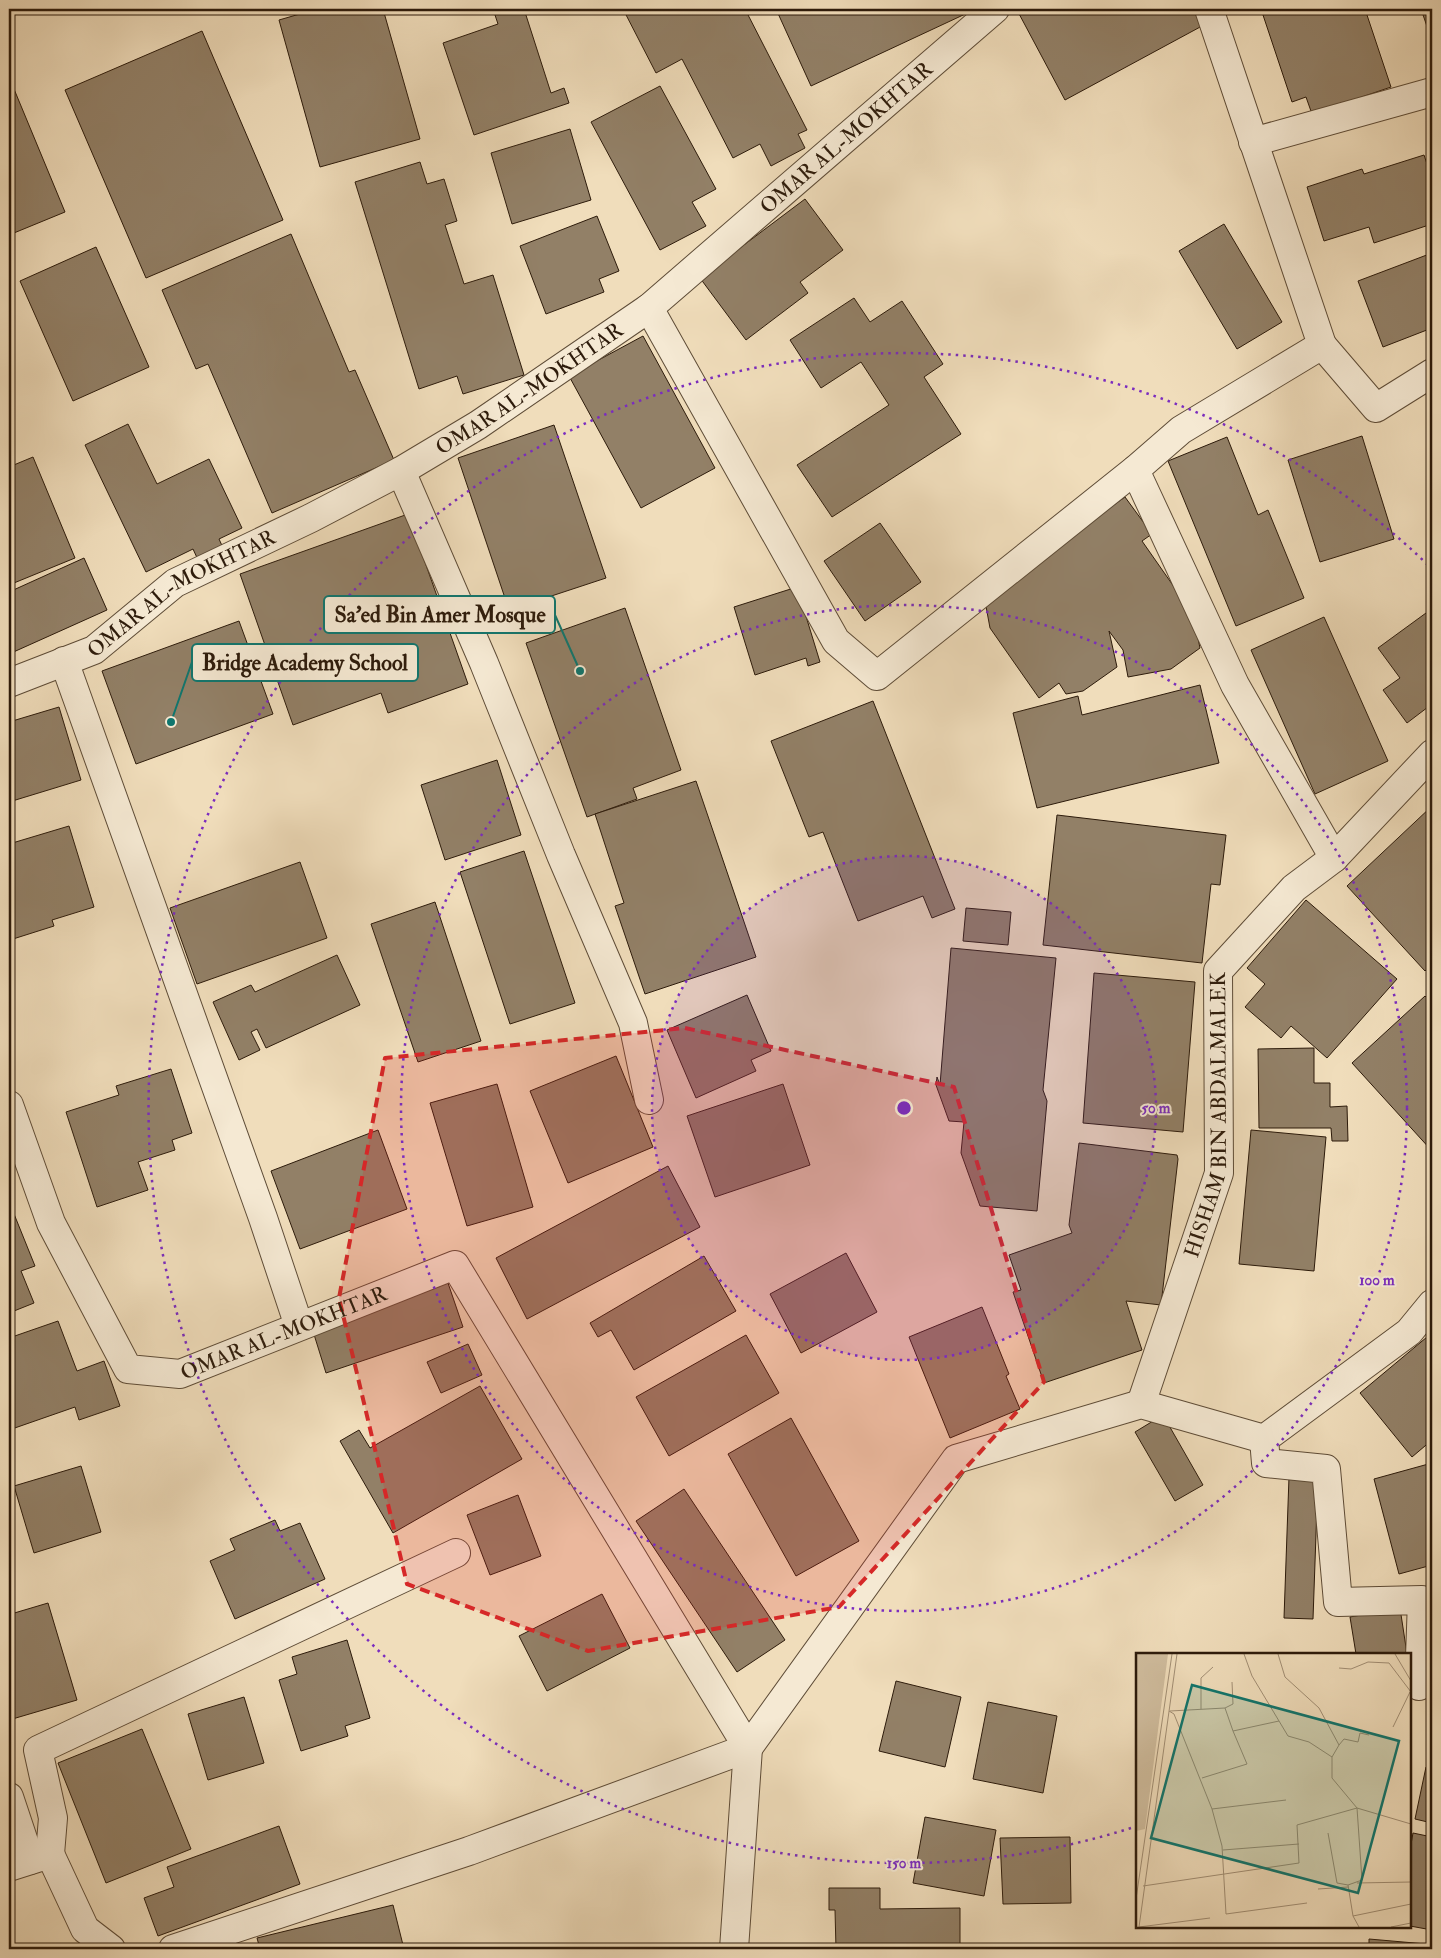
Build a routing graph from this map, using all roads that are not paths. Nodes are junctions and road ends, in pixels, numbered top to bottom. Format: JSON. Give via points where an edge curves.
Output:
{"nodes":[{"id":1,"x":995,"y":9,"type":"edge"},
{"id":2,"x":1209,"y":9,"type":"edge"},
{"id":3,"x":1432,"y":92,"type":"edge"},
{"id":4,"x":1253,"y":142,"type":"junction"},
{"id":5,"x":649,"y":308,"type":"junction"},
{"id":6,"x":1322,"y":345,"type":"junction"},
{"id":7,"x":1432,"y":373,"type":"edge"},
{"id":8,"x":1135,"y":470,"type":"junction"},
{"id":9,"x":401,"y":471,"type":"junction"},
{"id":10,"x":64,"y":662,"type":"junction"},
{"id":11,"x":9,"y":683,"type":"edge"},
{"id":12,"x":1432,"y":754,"type":"edge"},
{"id":13,"x":1334,"y":858,"type":"junction"},
{"id":14,"x":649,"y":1100,"type":"dead end"},
{"id":15,"x":9,"y":1105,"type":"edge"},
{"id":16,"x":1432,"y":1304,"type":"edge"},
{"id":17,"x":299,"y":1326,"type":"junction"},
{"id":18,"x":1141,"y":1404,"type":"junction"},
{"id":19,"x":1264,"y":1439,"type":"junction"},
{"id":20,"x":456,"y":1554,"type":"dead end"},
{"id":21,"x":1419,"y":1686,"type":"dead end"},
{"id":22,"x":748,"y":1748,"type":"junction"},
{"id":23,"x":9,"y":1796,"type":"edge"},
{"id":24,"x":30,"y":1860,"type":"edge"},
{"id":25,"x":86,"y":1939,"type":"edge"},
{"id":26,"x":111,"y":1949,"type":"edge"},
{"id":27,"x":174,"y":1949,"type":"edge"},
{"id":28,"x":734,"y":1949,"type":"edge"}],
"edges":[{"from":1,"to":5,"type":"street","name":"OMAR AL-MOKHTAR"},
{"from":2,"to":4,"type":"street"},
{"from":3,"to":4,"type":"street"},
{"from":4,"to":6,"type":"street"},
{"from":5,"to":8,"type":"street","via":[[836,642],[877,676]]},
{"from":5,"to":9,"type":"street","name":"OMAR AL-MOKHTAR","via":[[478,424]]},
{"from":6,"to":7,"type":"street","via":[[1376,408]]},
{"from":6,"to":8,"type":"street","via":[[1181,430]]},
{"from":8,"to":13,"type":"street","via":[[1235,685]]},
{"from":9,"to":10,"type":"street","name":"OMAR AL-MOKHTAR","via":[[176,583],[94,650]]},
{"from":9,"to":14,"type":"street","via":[[633,1023]]},
{"from":10,"to":11,"type":"street","name":"OMAR AL-MOKHTAR"},
{"from":10,"to":17,"type":"street"},
{"from":12,"to":13,"type":"street","name":"HISHAM BIN ABDALMALEK"},
{"from":13,"to":18,"type":"street","name":"HISHAM BIN ABDALMALEK","via":[[1294,888],[1218,971],[1219,1173]]},
{"from":15,"to":17,"type":"street","name":"OMAR AL-MOKHTAR","via":[[52,1223],[128,1370],[180,1374]]},
{"from":16,"to":19,"type":"street","via":[[1409,1332]]},
{"from":17,"to":22,"type":"street","name":"OMAR AL-MOKHTAR","via":[[455,1265]]},
{"from":18,"to":19,"type":"street"},
{"from":18,"to":22,"type":"street","via":[[956,1459]]},
{"from":19,"to":21,"type":"street","via":[[1266,1463],[1326,1469],[1338,1602],[1422,1600]]},
{"from":20,"to":24,"type":"street","via":[[38,1750],[53,1818]]},
{"from":22,"to":27,"type":"street","via":[[469,1851]]},
{"from":22,"to":28,"type":"street"},
{"from":23,"to":24,"type":"street"},
{"from":24,"to":25,"type":"street"},
{"from":25,"to":26,"type":"street"}]}
